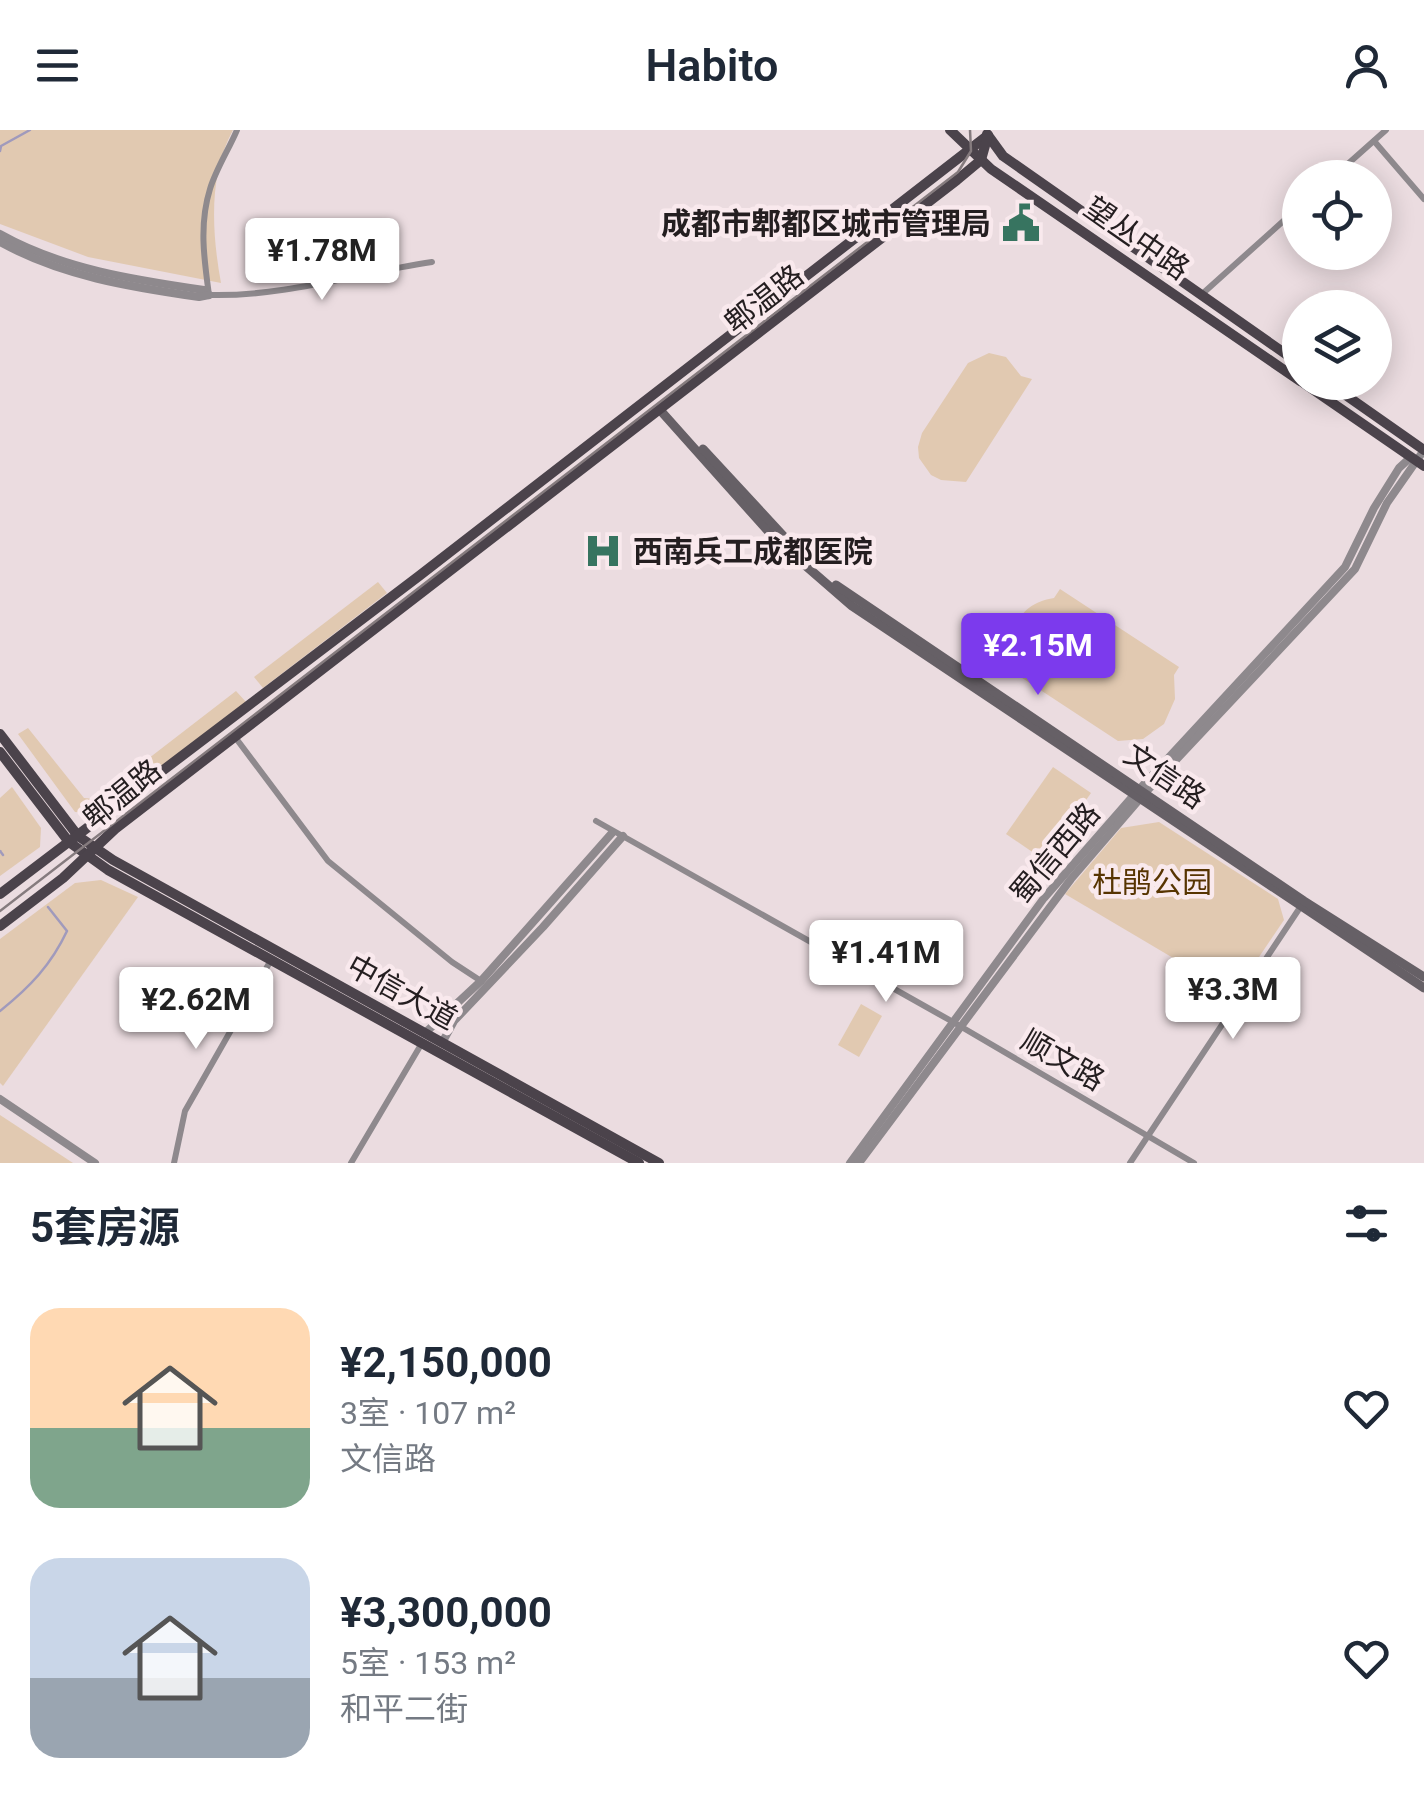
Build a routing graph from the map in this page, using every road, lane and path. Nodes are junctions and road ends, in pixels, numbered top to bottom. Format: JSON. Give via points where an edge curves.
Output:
{"nodes":[{"id":1,"x":238,"y":130,"type":"edge"},
{"id":2,"x":950,"y":130,"type":"edge"},
{"id":3,"x":1386,"y":130,"type":"edge"},
{"id":4,"x":989,"y":132,"type":"edge"},
{"id":5,"x":1374,"y":141,"type":"junction"},
{"id":6,"x":970,"y":149,"type":"junction"},
{"id":7,"x":982,"y":160,"type":"junction"},
{"id":8,"x":1352,"y":160,"type":"edge"},
{"id":9,"x":1424,"y":199,"type":"edge"},
{"id":10,"x":1282,"y":222,"type":"edge"},
{"id":11,"x":0,"y":234,"type":"edge"},
{"id":12,"x":0,"y":242,"type":"edge"},
{"id":13,"x":432,"y":262,"type":"dead end"},
{"id":14,"x":208,"y":294,"type":"junction"},
{"id":15,"x":1200,"y":295,"type":"junction"},
{"id":16,"x":1282,"y":352,"type":"edge"},
{"id":17,"x":1282,"y":369,"type":"edge"},
{"id":18,"x":1327,"y":400,"type":"edge"},
{"id":19,"x":1353,"y":400,"type":"edge"},
{"id":20,"x":662,"y":408,"type":"junction"},
{"id":21,"x":1424,"y":450,"type":"edge"},
{"id":22,"x":1418,"y":462,"type":"edge"},
{"id":23,"x":0,"y":734,"type":"edge"},
{"id":24,"x":234,"y":738,"type":"junction"},
{"id":25,"x":0,"y":752,"type":"edge"},
{"id":26,"x":1140,"y":794,"type":"junction"},
{"id":27,"x":596,"y":821,"type":"dead end"},
{"id":28,"x":612,"y":833,"type":"junction"},
{"id":29,"x":623,"y":836,"type":"junction"},
{"id":30,"x":73,"y":839,"type":"junction"},
{"id":31,"x":91,"y":851,"type":"junction"},
{"id":32,"x":0,"y":894,"type":"edge"},
{"id":33,"x":1303,"y":904,"type":"junction"},
{"id":34,"x":0,"y":926,"type":"edge"},
{"id":35,"x":271,"y":960,"type":"junction"},
{"id":36,"x":1424,"y":977,"type":"edge"},
{"id":37,"x":481,"y":981,"type":"junction"},
{"id":38,"x":1424,"y":988,"type":"edge"},
{"id":39,"x":957,"y":1024,"type":"junction"},
{"id":40,"x":423,"y":1038,"type":"junction"},
{"id":41,"x":442,"y":1043,"type":"junction"},
{"id":42,"x":0,"y":1099,"type":"edge"},
{"id":43,"x":1148,"y":1136,"type":"junction"},
{"id":44,"x":95,"y":1163,"type":"edge"},
{"id":45,"x":174,"y":1163,"type":"edge"},
{"id":46,"x":351,"y":1163,"type":"edge"},
{"id":47,"x":639,"y":1163,"type":"edge"},
{"id":48,"x":659,"y":1163,"type":"edge"},
{"id":49,"x":850,"y":1163,"type":"edge"},
{"id":50,"x":860,"y":1163,"type":"edge"},
{"id":51,"x":1130,"y":1163,"type":"edge"},
{"id":52,"x":1194,"y":1163,"type":"edge"}],
"edges":[{"from":1,"to":14,"type":"street","via":[[210,187],[202,244]]},
{"from":2,"to":6,"type":"main road","name":"望丛中路"},
{"from":3,"to":5,"type":"street"},
{"from":4,"to":6,"type":"main road","name":"郫温路"},
{"from":4,"to":7,"type":"main road"},
{"from":4,"to":15,"type":"main road","name":"望丛中路","via":[[1003,156]]},
{"from":5,"to":8,"type":"street"},
{"from":5,"to":9,"type":"street"},
{"from":6,"to":7,"type":"main road","name":"望丛中路"},
{"from":6,"to":30,"type":"main road","name":"郫温路"},
{"from":7,"to":17,"type":"main road","name":"望丛中路"},
{"from":7,"to":20,"type":"main road","name":"郫温路"},
{"from":10,"to":15,"type":"street"},
{"from":11,"to":14,"type":"street","via":[[92,269]]},
{"from":12,"to":14,"type":"street","via":[[92,278],[199,298]]},
{"from":13,"to":14,"type":"street","via":[[336,283]]},
{"from":15,"to":16,"type":"main road","name":"望丛中路"},
{"from":18,"to":22,"type":"main road","name":"望丛中路"},
{"from":19,"to":21,"type":"main road"},
{"from":20,"to":24,"type":"main road","name":"郫温路"},
{"from":20,"to":26,"type":"main road","name":"文信路","via":[[776,540],[852,606]]},
{"from":21,"to":22,"type":"street","name":"蜀信西路"},
{"from":22,"to":26,"type":"street","name":"蜀信西路","via":[[1399,468],[1345,568]]},
{"from":23,"to":30,"type":"main road","name":"中信大道"},
{"from":24,"to":31,"type":"main road","name":"郫温路"},
{"from":24,"to":37,"type":"street","via":[[328,861]]},
{"from":25,"to":30,"type":"main road","name":"中信大道"},
{"from":26,"to":33,"type":"main road","name":"文信路"},
{"from":26,"to":39,"type":"street","name":"蜀信西路","via":[[1044,898]]},
{"from":27,"to":28,"type":"street","name":"顺文路"},
{"from":28,"to":29,"type":"street","name":"顺文路"},
{"from":28,"to":37,"type":"street"},
{"from":29,"to":39,"type":"street","name":"顺文路"},
{"from":29,"to":41,"type":"street","via":[[454,1021]]},
{"from":30,"to":31,"type":"main road","name":"中信大道"},
{"from":30,"to":32,"type":"main road","name":"郫温路"},
{"from":31,"to":34,"type":"main road","name":"郫温路"},
{"from":31,"to":35,"type":"main road","name":"中信大道","via":[[108,870]]},
{"from":31,"to":40,"type":"main road","name":"中信大道"},
{"from":33,"to":36,"type":"main road","name":"文信路"},
{"from":33,"to":38,"type":"main road"},
{"from":33,"to":43,"type":"street"},
{"from":35,"to":40,"type":"main road","name":"中信大道"},
{"from":35,"to":45,"type":"street","via":[[185,1112]]},
{"from":37,"to":40,"type":"street"},
{"from":39,"to":43,"type":"street","name":"顺文路"},
{"from":39,"to":49,"type":"street","name":"蜀信西路"},
{"from":39,"to":50,"type":"street","name":"蜀信西路"},
{"from":40,"to":41,"type":"main road","name":"中信大道"},
{"from":40,"to":46,"type":"street"},
{"from":40,"to":47,"type":"main road","name":"中信大道"},
{"from":41,"to":48,"type":"main road","name":"中信大道"},
{"from":42,"to":44,"type":"street"},
{"from":43,"to":51,"type":"street"},
{"from":43,"to":52,"type":"street","name":"顺文路"}]}
